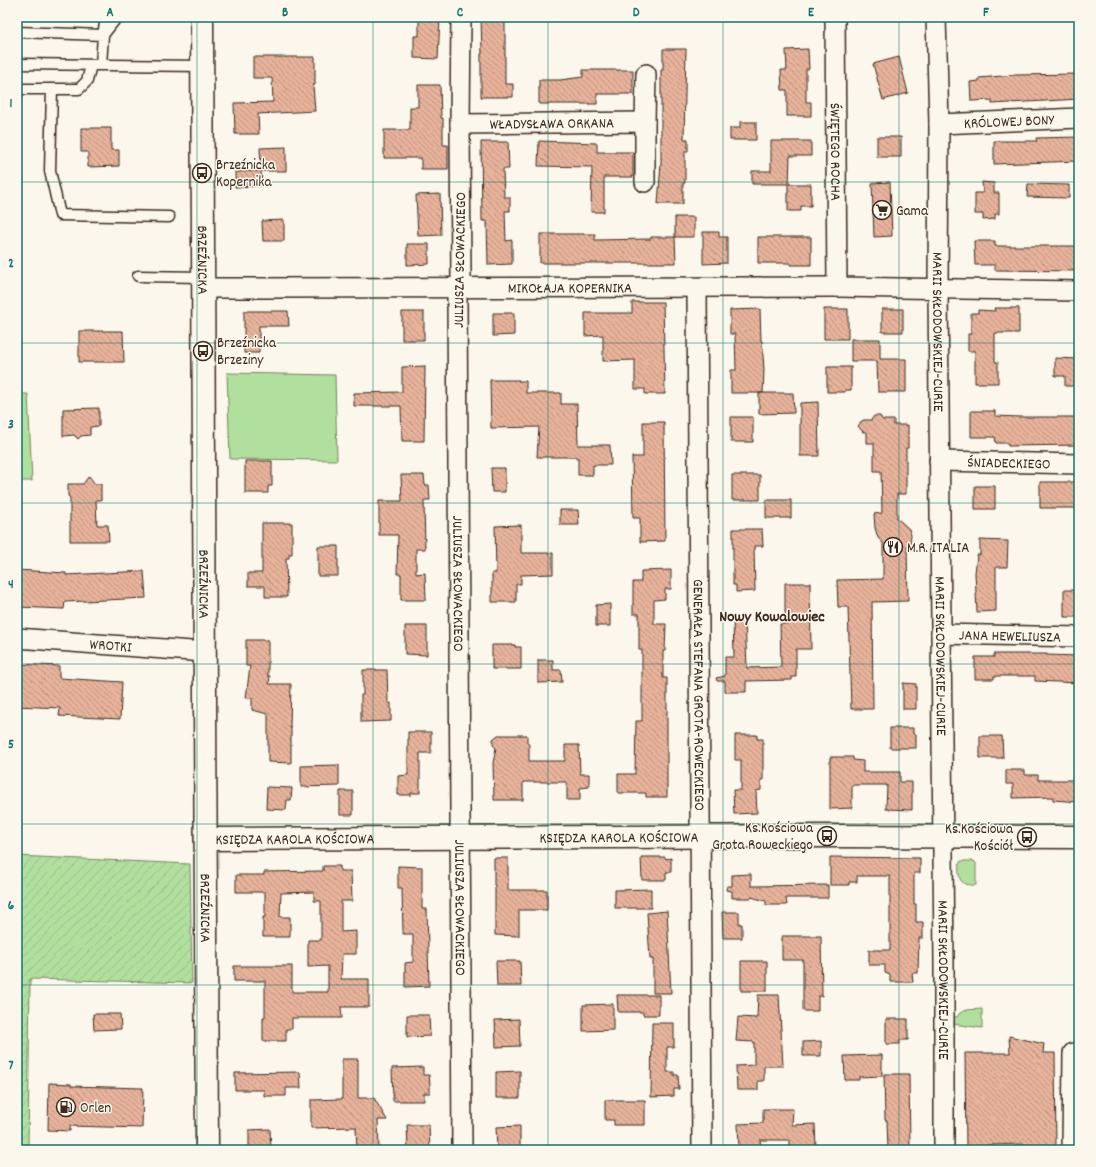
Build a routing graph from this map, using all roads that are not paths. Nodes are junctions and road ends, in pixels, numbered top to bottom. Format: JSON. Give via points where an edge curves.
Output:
{"nodes":[{"id":1,"x":106,"y":17,"type":"edge"},
{"id":2,"x":117,"y":17,"type":"edge"},
{"id":3,"x":202,"y":17,"type":"edge"},
{"id":4,"x":461,"y":17,"type":"edge"},
{"id":5,"x":836,"y":17,"type":"edge"},
{"id":6,"x":936,"y":17,"type":"edge"},
{"id":7,"x":17,"y":32,"type":"edge"},
{"id":8,"x":102,"y":35,"type":"junction"},
{"id":9,"x":17,"y":64,"type":"edge"},
{"id":10,"x":96,"y":65,"type":"junction"},
{"id":11,"x":202,"y":66,"type":"junction"},
{"id":12,"x":646,"y":74,"type":"dead end"},
{"id":13,"x":17,"y":89,"type":"edge"},
{"id":14,"x":52,"y":89,"type":"junction"},
{"id":15,"x":1079,"y":118,"type":"edge"},
{"id":16,"x":645,"y":122,"type":"junction"},
{"id":17,"x":460,"y":124,"type":"junction"},
{"id":18,"x":939,"y":124,"type":"junction"},
{"id":19,"x":645,"y":182,"type":"dead end"},
{"id":20,"x":169,"y":217,"type":"dead end"},
{"id":21,"x":138,"y":276,"type":"dead end"},
{"id":22,"x":203,"y":282,"type":"junction"},
{"id":23,"x":459,"y":287,"type":"junction"},
{"id":24,"x":837,"y":287,"type":"junction"},
{"id":25,"x":697,"y":288,"type":"junction"},
{"id":26,"x":938,"y":288,"type":"junction"},
{"id":27,"x":1079,"y":291,"type":"edge"},
{"id":28,"x":939,"y":461,"type":"junction"},
{"id":29,"x":1079,"y":464,"type":"edge"},
{"id":30,"x":941,"y":634,"type":"junction"},
{"id":31,"x":1079,"y":637,"type":"edge"},
{"id":32,"x":17,"y":638,"type":"edge"},
{"id":33,"x":206,"y":652,"type":"junction"},
{"id":34,"x":942,"y":836,"type":"junction"},
{"id":35,"x":700,"y":837,"type":"junction"},
{"id":36,"x":1079,"y":837,"type":"edge"},
{"id":37,"x":461,"y":838,"type":"junction"},
{"id":38,"x":206,"y":839,"type":"junction"},
{"id":39,"x":1073,"y":1053,"type":"dead end"},
{"id":40,"x":207,"y":1150,"type":"edge"},
{"id":41,"x":462,"y":1150,"type":"edge"},
{"id":42,"x":702,"y":1150,"type":"edge"},
{"id":43,"x":944,"y":1150,"type":"edge"},
{"id":44,"x":1072,"y":1150,"type":"edge"}],
"edges":[{"from":1,"to":8,"type":"lane"},
{"from":2,"to":8,"type":"lane"},
{"from":3,"to":11,"type":"main road","name":"BRZEŹNICKA"},
{"from":4,"to":17,"type":"street","name":"JULIUSZA SŁOWACKIEGO"},
{"from":5,"to":24,"type":"street","name":"ŚWIĘTEGO ROCHA"},
{"from":6,"to":18,"type":"street","name":"MARII SKŁODOWSKIEJ-CURIE"},
{"from":7,"to":8,"type":"lane"},
{"from":8,"to":10,"type":"lane"},
{"from":9,"to":10,"type":"lane"},
{"from":10,"to":11,"type":"lane"},
{"from":10,"to":14,"type":"lane","via":[[82,88]]},
{"from":11,"to":22,"type":"main road","name":"BRZEŹNICKA"},
{"from":12,"to":16,"type":"street"},
{"from":13,"to":14,"type":"lane"},
{"from":14,"to":20,"type":"lane","via":[[50,171],[60,215]]},
{"from":15,"to":18,"type":"street","name":"KRÓLOWEJ BONY"},
{"from":16,"to":17,"type":"street","name":"WŁADYSŁAWA ORKANA"},
{"from":16,"to":19,"type":"street"},
{"from":17,"to":23,"type":"street","name":"JULIUSZA SŁOWACKIEGO"},
{"from":18,"to":26,"type":"street","name":"MARII SKŁODOWSKIEJ-CURIE"},
{"from":21,"to":22,"type":"lane"},
{"from":22,"to":23,"type":"street","name":"MIKOŁAJA KOPERNIKA"},
{"from":22,"to":33,"type":"main road","name":"BRZEŹNICKA"},
{"from":23,"to":25,"type":"street","name":"MIKOŁAJA KOPERNIKA"},
{"from":23,"to":37,"type":"street","name":"JULIUSZA SŁOWACKIEGO","via":[[457,296]]},
{"from":24,"to":25,"type":"street","name":"MIKOŁAJA KOPERNIKA"},
{"from":24,"to":26,"type":"street","name":"MIKOŁAJA KOPERNIKA"},
{"from":25,"to":35,"type":"street","name":"GENERAŁA STEFANA GROTA-ROWECKIEGO"},
{"from":26,"to":27,"type":"street","name":"MIKOŁAJA KOPERNIKA"},
{"from":26,"to":28,"type":"street","name":"MARII SKŁODOWSKIEJ-CURIE"},
{"from":28,"to":29,"type":"street","name":"ŚNIADECKIEGO"},
{"from":28,"to":30,"type":"street","name":"MARII SKŁODOWSKIEJ-CURIE"},
{"from":30,"to":31,"type":"street","name":"JANA HEWELIUSZA"},
{"from":30,"to":34,"type":"street","name":"MARII SKŁODOWSKIEJ-CURIE"},
{"from":32,"to":33,"type":"street","name":"WROTKI"},
{"from":33,"to":38,"type":"main road","name":"BRZEŹNICKA"},
{"from":34,"to":35,"type":"main road","name":"KSIĘDZA KAROLA KOŚCIOWA"},
{"from":34,"to":36,"type":"main road","name":"KSIĘDZA KAROLA KOŚCIOWA"},
{"from":34,"to":43,"type":"street","name":"MARII SKŁODOWSKIEJ-CURIE"},
{"from":35,"to":37,"type":"main road","name":"KSIĘDZA KAROLA KOŚCIOWA"},
{"from":35,"to":42,"type":"street","name":"GENERAŁA STEFANA GROTA-ROWECKIEGO"},
{"from":37,"to":38,"type":"main road","name":"KSIĘDZA KAROLA KOŚCIOWA"},
{"from":37,"to":41,"type":"street","name":"JULIUSZA SŁOWACKIEGO"},
{"from":38,"to":40,"type":"main road","name":"BRZEŹNICKA"},
{"from":39,"to":44,"type":"street"}]}
